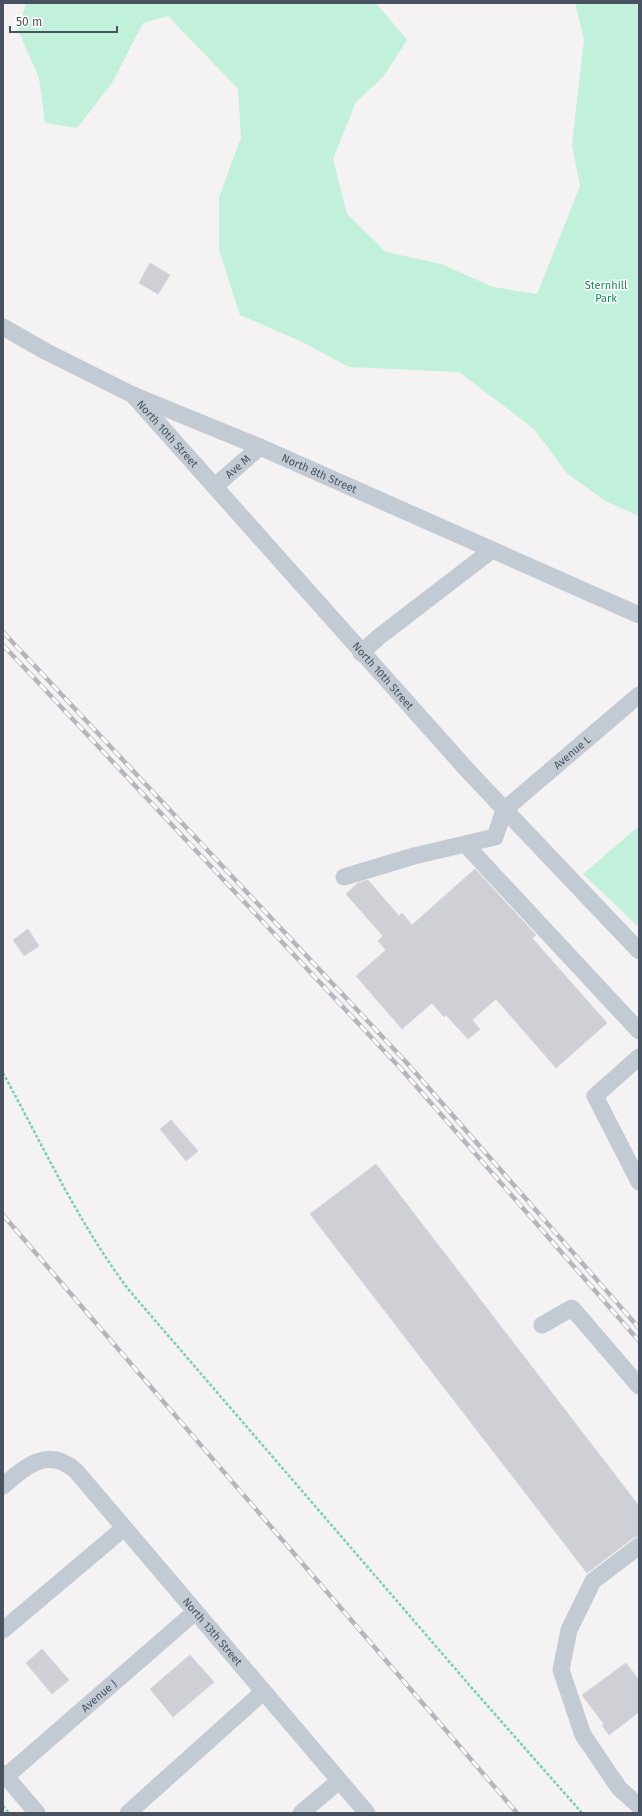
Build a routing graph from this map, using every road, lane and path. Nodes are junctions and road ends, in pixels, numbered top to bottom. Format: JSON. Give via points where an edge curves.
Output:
{"nodes":[{"id":1,"x":3,"y":328,"type":"edge"},
{"id":2,"x":133,"y":395,"type":"junction"},
{"id":3,"x":260,"y":447,"type":"junction"},
{"id":4,"x":215,"y":486,"type":"junction"},
{"id":5,"x":492,"y":550,"type":"junction"},
{"id":6,"x":639,"y":615,"type":"edge"},
{"id":7,"x":361,"y":653,"type":"junction"},
{"id":8,"x":639,"y":695,"type":"edge"},
{"id":9,"x":504,"y":810,"type":"junction"},
{"id":10,"x":465,"y":844,"type":"junction"},
{"id":11,"x":344,"y":877,"type":"dead end"},
{"id":12,"x":639,"y":951,"type":"edge"},
{"id":13,"x":639,"y":1031,"type":"edge"},
{"id":14,"x":639,"y":1057,"type":"edge"},
{"id":15,"x":3,"y":1073,"type":"edge"},
{"id":16,"x":639,"y":1182,"type":"edge"},
{"id":17,"x":542,"y":1325,"type":"dead end"},
{"id":18,"x":639,"y":1386,"type":"edge"},
{"id":19,"x":3,"y":1486,"type":"edge"},
{"id":20,"x":124,"y":1528,"type":"junction"},
{"id":21,"x":639,"y":1546,"type":"edge"},
{"id":22,"x":195,"y":1612,"type":"junction"},
{"id":23,"x":3,"y":1630,"type":"edge"},
{"id":24,"x":263,"y":1692,"type":"junction"},
{"id":25,"x":4,"y":1776,"type":"edge"},
{"id":26,"x":339,"y":1781,"type":"junction"},
{"id":27,"x":3,"y":1806,"type":"edge"},
{"id":28,"x":639,"y":1806,"type":"edge"},
{"id":29,"x":9,"y":1813,"type":"edge"},
{"id":30,"x":37,"y":1813,"type":"edge"},
{"id":31,"x":128,"y":1813,"type":"edge"},
{"id":32,"x":301,"y":1813,"type":"edge"},
{"id":33,"x":367,"y":1813,"type":"edge"},
{"id":34,"x":582,"y":1813,"type":"edge"}],
"edges":[{"from":1,"to":2,"type":"street","name":"North 8th Street"},
{"from":2,"to":3,"type":"street","name":"North 8th Street"},
{"from":2,"to":4,"type":"street","name":"North 10th Street"},
{"from":3,"to":4,"type":"street","name":"Ave M"},
{"from":3,"to":5,"type":"street","name":"North 8th Street"},
{"from":4,"to":7,"type":"street","name":"North 10th Street"},
{"from":5,"to":6,"type":"street","name":"North 8th Street"},
{"from":5,"to":7,"type":"street"},
{"from":7,"to":9,"type":"street","name":"North 10th Street"},
{"from":8,"to":9,"type":"street","name":"Avenue L"},
{"from":9,"to":10,"type":"street","via":[[495,837]]},
{"from":9,"to":12,"type":"street","name":"North 10th Street"},
{"from":10,"to":11,"type":"street"},
{"from":10,"to":13,"type":"street"},
{"from":14,"to":16,"type":"street","via":[[595,1096]]},
{"from":15,"to":34,"type":"path","via":[[86,1226],[128,1289]]},
{"from":17,"to":18,"type":"street","via":[[572,1308]]},
{"from":19,"to":20,"type":"street","name":"North 13th Street","via":[[29,1465],[51,1459],[66,1463],[76,1471]]},
{"from":20,"to":22,"type":"street","name":"North 13th Street"},
{"from":20,"to":23,"type":"street"},
{"from":21,"to":28,"type":"street","via":[[593,1581],[569,1630],[561,1670],[583,1735],[619,1788]]},
{"from":22,"to":24,"type":"street","name":"North 13th Street"},
{"from":22,"to":25,"type":"street","name":"Avenue J"},
{"from":24,"to":26,"type":"street","name":"North 13th Street"},
{"from":24,"to":31,"type":"street"},
{"from":25,"to":30,"type":"street"},
{"from":26,"to":32,"type":"street"},
{"from":26,"to":33,"type":"street","name":"North 13th Street"},
{"from":27,"to":29,"type":"path"}]}
